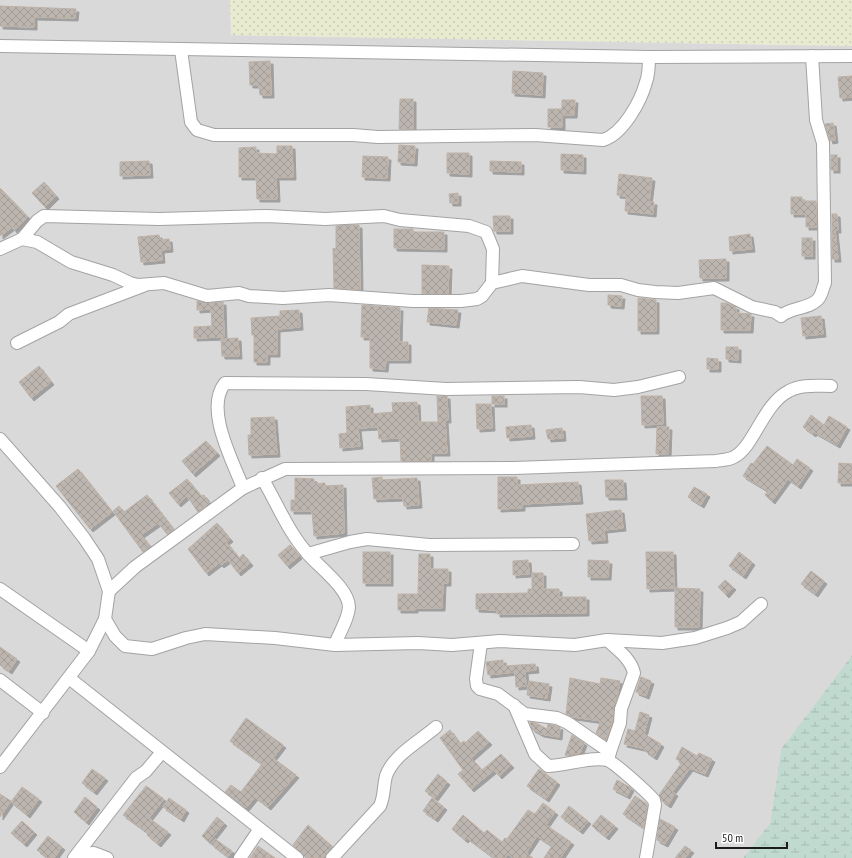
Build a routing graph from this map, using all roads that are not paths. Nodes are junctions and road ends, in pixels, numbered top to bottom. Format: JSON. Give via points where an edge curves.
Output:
{"nodes":[{"id":1,"x":0,"y":46,"type":"edge"},
{"id":2,"x":181,"y":50,"type":"junction"},
{"id":3,"x":812,"y":56,"type":"junction"},
{"id":4,"x":852,"y":56,"type":"edge"},
{"id":5,"x":649,"y":57,"type":"junction"},
{"id":6,"x":22,"y":239,"type":"junction"},
{"id":7,"x":0,"y":249,"type":"edge"},
{"id":8,"x":492,"y":283,"type":"junction"},
{"id":9,"x":147,"y":284,"type":"junction"},
{"id":10,"x":17,"y":343,"type":"dead end"},
{"id":11,"x":679,"y":377,"type":"dead end"},
{"id":12,"x":831,"y":386,"type":"dead end"},
{"id":13,"x":0,"y":439,"type":"edge"},
{"id":14,"x":262,"y":478,"type":"junction"},
{"id":15,"x":243,"y":488,"type":"junction"},
{"id":16,"x":573,"y":544,"type":"dead end"},
{"id":17,"x":308,"y":554,"type":"junction"},
{"id":18,"x":0,"y":589,"type":"edge"},
{"id":19,"x":109,"y":591,"type":"junction"},
{"id":20,"x":761,"y":604,"type":"dead end"},
{"id":21,"x":105,"y":619,"type":"junction"},
{"id":22,"x":607,"y":640,"type":"junction"},
{"id":23,"x":481,"y":643,"type":"junction"},
{"id":24,"x":335,"y":645,"type":"junction"},
{"id":25,"x":89,"y":651,"type":"junction"},
{"id":26,"x":69,"y":678,"type":"junction"},
{"id":27,"x":0,"y":680,"type":"edge"},
{"id":28,"x":514,"y":705,"type":"junction"},
{"id":29,"x":42,"y":713,"type":"junction"},
{"id":30,"x":436,"y":727,"type":"dead end"},
{"id":31,"x":162,"y":752,"type":"junction"},
{"id":32,"x":609,"y":756,"type":"junction"},
{"id":33,"x":0,"y":767,"type":"edge"},
{"id":34,"x":260,"y":830,"type":"junction"},
{"id":35,"x":95,"y":831,"type":"junction"},
{"id":36,"x":76,"y":856,"type":"edge"},
{"id":37,"x":106,"y":858,"type":"edge"},
{"id":38,"x":240,"y":858,"type":"edge"},
{"id":39,"x":297,"y":858,"type":"edge"},
{"id":40,"x":332,"y":858,"type":"edge"},
{"id":41,"x":646,"y":858,"type":"edge"}],
"edges":[{"from":1,"to":2,"type":"street"},
{"from":2,"to":5,"type":"street"},
{"from":2,"to":5,"type":"street","via":[[191,122],[197,130],[205,134],[237,136],[535,135],[603,140],[617,132],[634,110],[646,83]]},
{"from":3,"to":4,"type":"street"},
{"from":3,"to":5,"type":"street"},
{"from":3,"to":8,"type":"street","via":[[816,120],[823,143],[825,283],[819,298],[814,302],[781,316],[775,312],[752,307],[714,288],[678,293],[655,292],[621,285],[589,285],[522,276]]},
{"from":6,"to":7,"type":"street"},
{"from":6,"to":8,"type":"street","via":[[44,216],[159,219],[267,216],[325,219],[384,216],[400,220],[469,226],[486,232],[493,249]]},
{"from":6,"to":9,"type":"street","via":[[37,242],[71,262],[130,283]]},
{"from":8,"to":9,"type":"street","via":[[488,291],[477,299],[446,302],[329,295],[283,298],[239,293],[207,296],[164,283]]},
{"from":9,"to":10,"type":"street","via":[[69,314],[59,322]]},
{"from":11,"to":15,"type":"street","via":[[614,390],[579,387],[446,389],[366,384],[225,383],[218,398],[222,433]]},
{"from":12,"to":14,"type":"street","via":[[803,386],[789,390],[766,412],[735,457],[716,461],[507,468],[285,469]]},
{"from":13,"to":19,"type":"street","via":[[84,538],[98,559]]},
{"from":14,"to":15,"type":"street"},
{"from":14,"to":17,"type":"street","via":[[294,537]]},
{"from":15,"to":19,"type":"street","via":[[135,567]]},
{"from":16,"to":17,"type":"street","via":[[429,545],[367,539]]},
{"from":17,"to":24,"type":"street","via":[[338,585],[349,606],[346,621]]},
{"from":18,"to":25,"type":"street"},
{"from":19,"to":21,"type":"street"},
{"from":20,"to":22,"type":"street","via":[[741,622],[696,638],[662,643]]},
{"from":21,"to":24,"type":"street","via":[[115,636],[125,646],[137,648],[152,649],[205,634]]},
{"from":21,"to":25,"type":"street"},
{"from":22,"to":23,"type":"street","via":[[575,645]]},
{"from":22,"to":32,"type":"street","via":[[623,655],[634,672]]},
{"from":23,"to":24,"type":"street"},
{"from":23,"to":28,"type":"street","via":[[477,686],[498,694]]},
{"from":25,"to":26,"type":"street"},
{"from":26,"to":29,"type":"street"},
{"from":26,"to":31,"type":"street"},
{"from":27,"to":29,"type":"street"},
{"from":28,"to":32,"type":"street","via":[[525,714],[557,718],[568,723]]},
{"from":28,"to":32,"type":"street","via":[[534,754],[548,766],[564,766]]},
{"from":29,"to":33,"type":"street"},
{"from":30,"to":40,"type":"street","via":[[397,760],[386,776],[384,797],[380,806]]},
{"from":31,"to":34,"type":"street"},
{"from":31,"to":35,"type":"street","via":[[146,771],[136,778]]},
{"from":32,"to":41,"type":"street","via":[[654,800]]},
{"from":34,"to":38,"type":"street"},
{"from":34,"to":39,"type":"street"},
{"from":35,"to":36,"type":"street"},
{"from":35,"to":37,"type":"street"},
{"from":36,"to":37,"type":"street","via":[[94,853]]}]}
